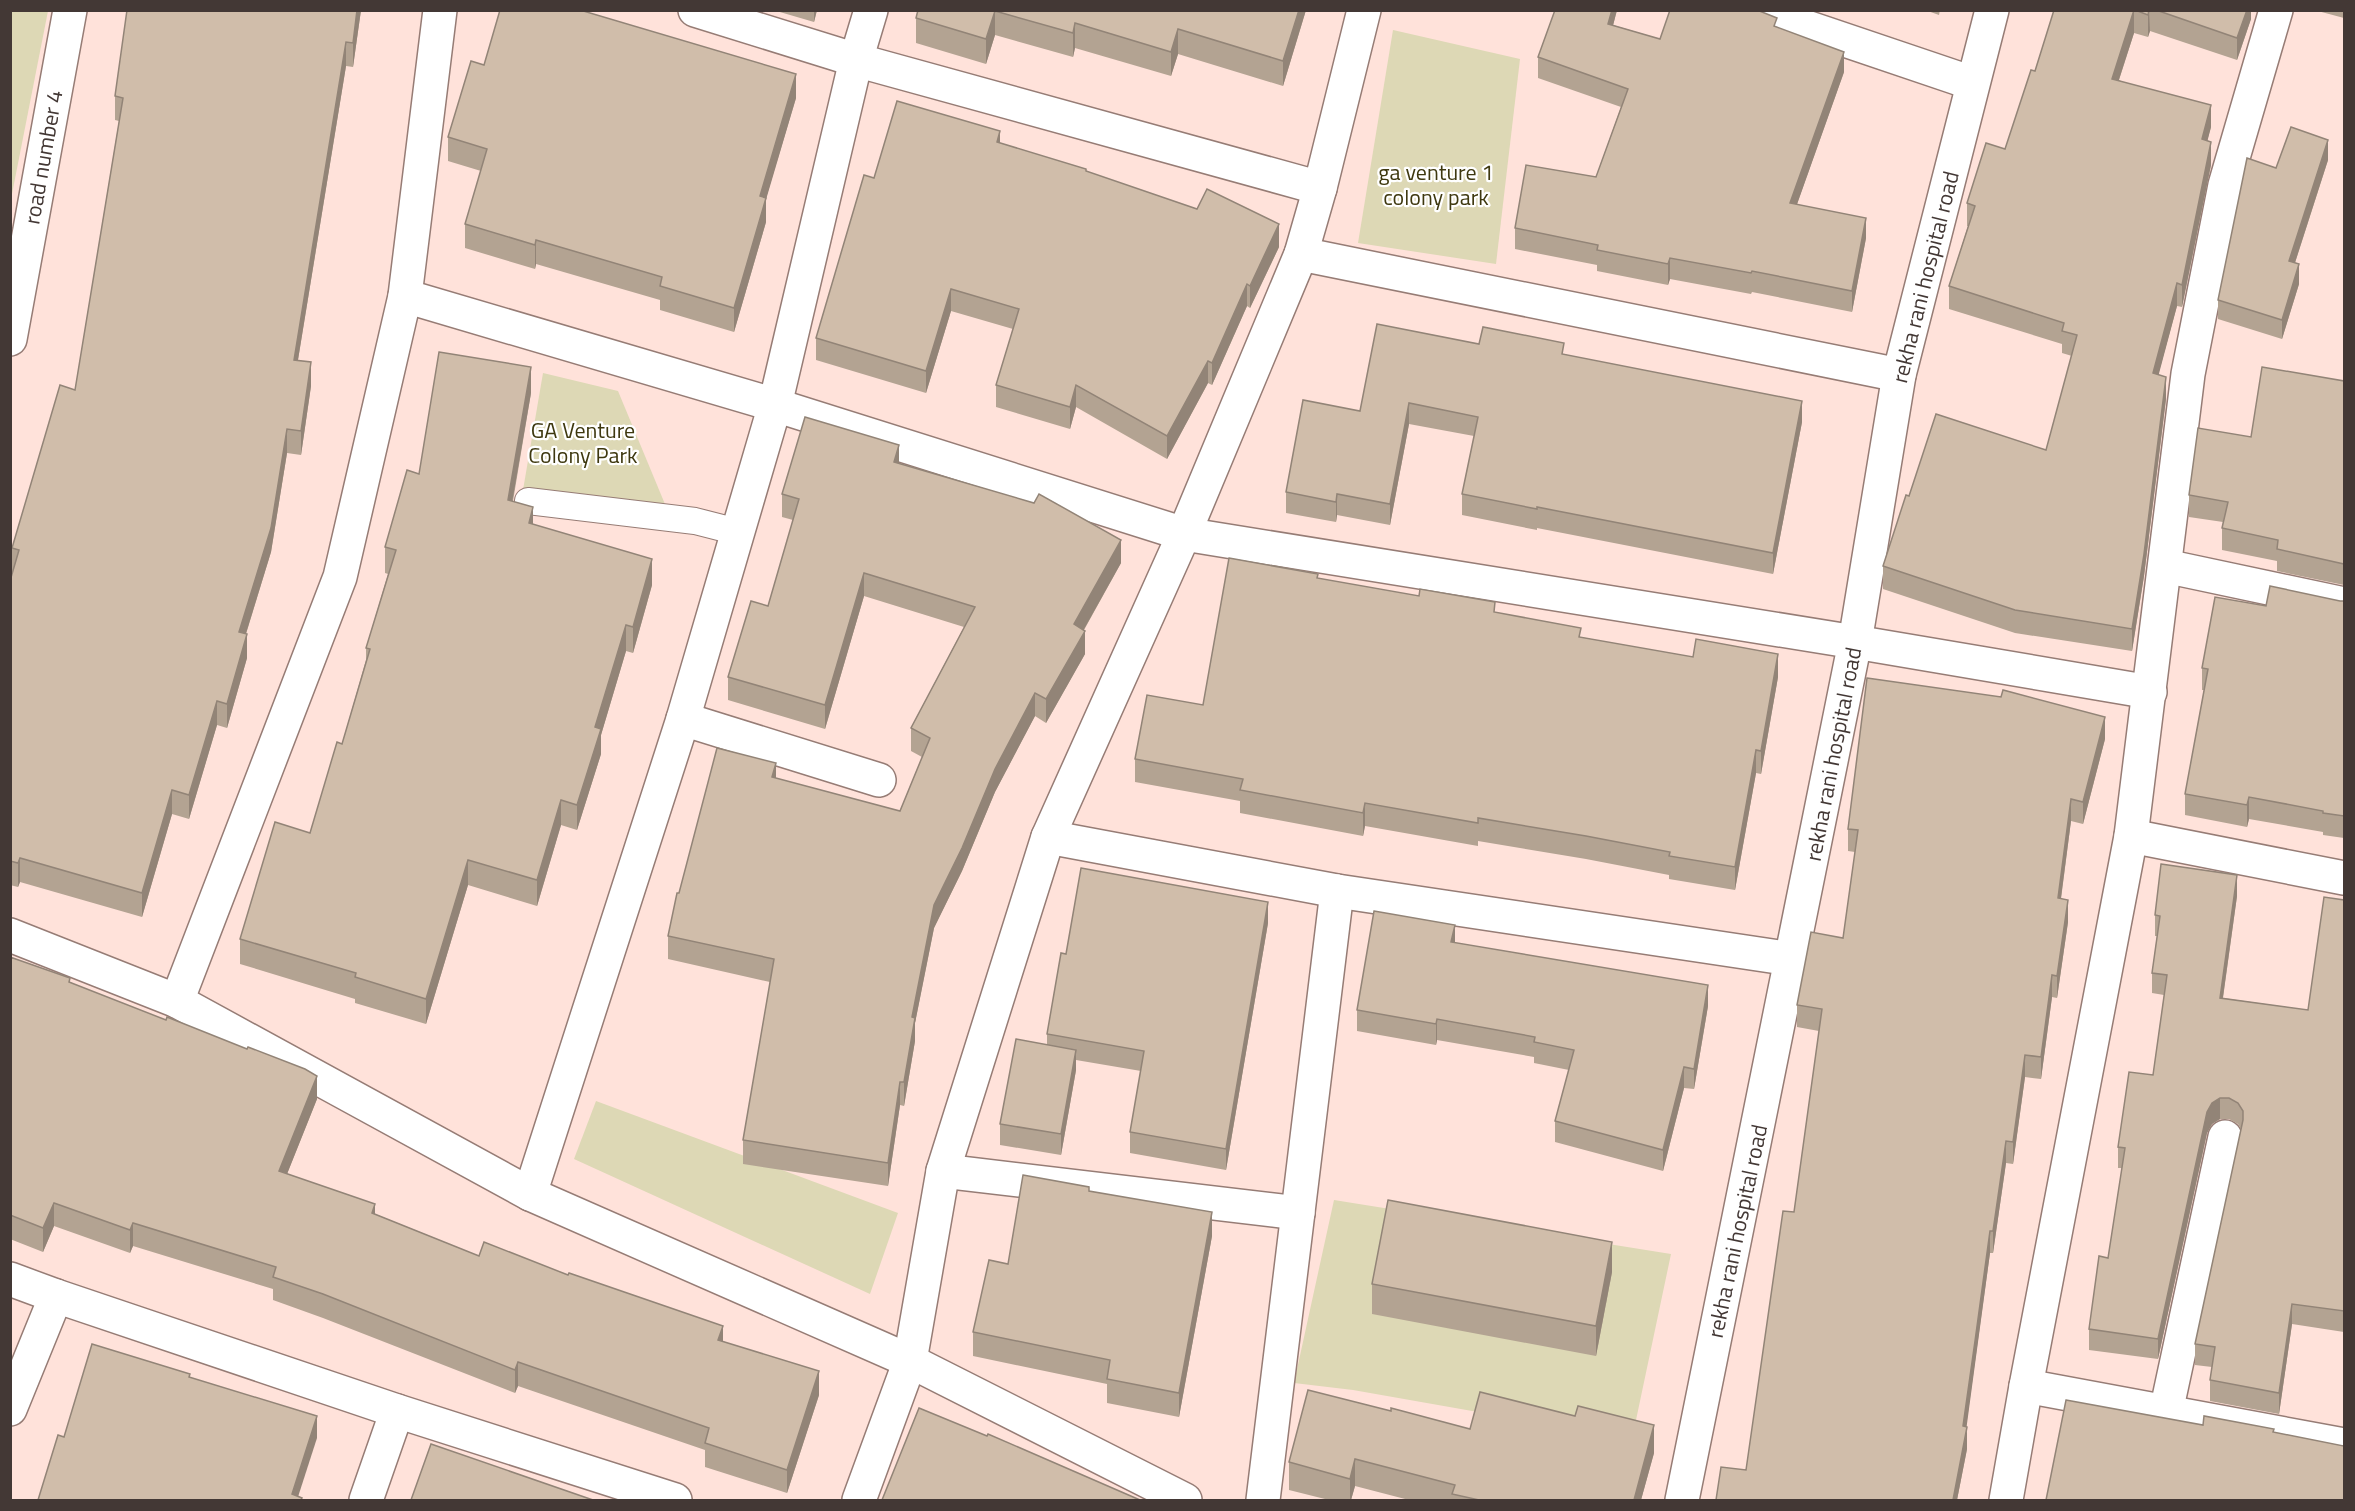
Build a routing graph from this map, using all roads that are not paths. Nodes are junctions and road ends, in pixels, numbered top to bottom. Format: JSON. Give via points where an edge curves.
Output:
{"nodes":[{"id":1,"x":70,"y":10,"type":"edge"},
{"id":2,"x":440,"y":10,"type":"edge"},
{"id":3,"x":695,"y":10,"type":"edge"},
{"id":4,"x":871,"y":10,"type":"edge"},
{"id":5,"x":1365,"y":10,"type":"edge"},
{"id":6,"x":1756,"y":10,"type":"edge"},
{"id":7,"x":1992,"y":10,"type":"edge"},
{"id":8,"x":2276,"y":10,"type":"edge"},
{"id":9,"x":856,"y":60,"type":"junction"},
{"id":10,"x":1972,"y":83,"type":"junction"},
{"id":11,"x":1320,"y":188,"type":"junction"},
{"id":12,"x":1301,"y":254,"type":"junction"},
{"id":13,"x":405,"y":296,"type":"junction"},
{"id":14,"x":10,"y":339,"type":"edge"},
{"id":15,"x":1899,"y":375,"type":"junction"},
{"id":16,"x":775,"y":405,"type":"junction"},
{"id":17,"x":528,"y":501,"type":"dead end"},
{"id":18,"x":738,"y":532,"type":"junction"},
{"id":19,"x":1184,"y":534,"type":"junction"},
{"id":20,"x":2165,"y":566,"type":"junction"},
{"id":21,"x":2344,"y":604,"type":"edge"},
{"id":22,"x":1855,"y":642,"type":"junction"},
{"id":23,"x":2150,"y":692,"type":"junction"},
{"id":24,"x":684,"y":719,"type":"junction"},
{"id":25,"x":879,"y":780,"type":"dead end"},
{"id":26,"x":2131,"y":836,"type":"junction"},
{"id":27,"x":1047,"y":837,"type":"junction"},
{"id":28,"x":2344,"y":878,"type":"edge"},
{"id":29,"x":1337,"y":891,"type":"junction"},
{"id":30,"x":10,"y":935,"type":"edge"},
{"id":31,"x":1792,"y":959,"type":"junction"},
{"id":32,"x":177,"y":1001,"type":"junction"},
{"id":33,"x":2224,"y":1137,"type":"dead end"},
{"id":34,"x":943,"y":1171,"type":"junction"},
{"id":35,"x":530,"y":1194,"type":"junction"},
{"id":36,"x":1298,"y":1213,"type":"junction"},
{"id":37,"x":10,"y":1279,"type":"edge"},
{"id":38,"x":56,"y":1296,"type":"junction"},
{"id":39,"x":910,"y":1361,"type":"junction"},
{"id":40,"x":2026,"y":1386,"type":"junction"},
{"id":41,"x":10,"y":1409,"type":"edge"},
{"id":42,"x":397,"y":1411,"type":"junction"},
{"id":43,"x":2166,"y":1412,"type":"junction"},
{"id":44,"x":2344,"y":1445,"type":"edge"},
{"id":45,"x":366,"y":1500,"type":"edge"},
{"id":46,"x":675,"y":1500,"type":"edge"},
{"id":47,"x":859,"y":1500,"type":"edge"},
{"id":48,"x":1185,"y":1500,"type":"edge"},
{"id":49,"x":1263,"y":1500,"type":"edge"},
{"id":50,"x":1682,"y":1500,"type":"edge"},
{"id":51,"x":2006,"y":1500,"type":"edge"}],
"edges":[{"from":1,"to":14,"type":"street","name":"road number 4"},
{"from":2,"to":13,"type":"street"},
{"from":3,"to":9,"type":"street"},
{"from":4,"to":9,"type":"street"},
{"from":5,"to":11,"type":"street"},
{"from":6,"to":10,"type":"street"},
{"from":7,"to":10,"type":"street","name":"rekha rani hospital road"},
{"from":8,"to":20,"type":"street","via":[[2225,185],[2188,374]]},
{"from":9,"to":11,"type":"street"},
{"from":9,"to":16,"type":"street"},
{"from":10,"to":15,"type":"street","name":"rekha rani hospital road"},
{"from":11,"to":12,"type":"street"},
{"from":12,"to":15,"type":"street"},
{"from":12,"to":19,"type":"street"},
{"from":13,"to":16,"type":"street"},
{"from":13,"to":32,"type":"street","via":[[340,577]]},
{"from":15,"to":22,"type":"street","name":"rekha rani hospital road"},
{"from":16,"to":18,"type":"street"},
{"from":16,"to":19,"type":"street"},
{"from":17,"to":18,"type":"lane","via":[[695,521]]},
{"from":18,"to":24,"type":"street"},
{"from":19,"to":22,"type":"street"},
{"from":19,"to":27,"type":"street"},
{"from":20,"to":21,"type":"street"},
{"from":20,"to":23,"type":"street"},
{"from":22,"to":23,"type":"street"},
{"from":22,"to":31,"type":"street","name":"rekha rani hospital road"},
{"from":23,"to":26,"type":"street"},
{"from":24,"to":25,"type":"street"},
{"from":24,"to":35,"type":"street"},
{"from":26,"to":28,"type":"street"},
{"from":26,"to":40,"type":"street"},
{"from":27,"to":29,"type":"street"},
{"from":27,"to":34,"type":"street"},
{"from":29,"to":31,"type":"street"},
{"from":29,"to":36,"type":"street"},
{"from":30,"to":32,"type":"street"},
{"from":31,"to":50,"type":"street","name":"rekha rani hospital road"},
{"from":32,"to":35,"type":"street"},
{"from":33,"to":43,"type":"street"},
{"from":34,"to":36,"type":"street"},
{"from":34,"to":39,"type":"street"},
{"from":35,"to":39,"type":"street"},
{"from":36,"to":49,"type":"street"},
{"from":37,"to":38,"type":"street"},
{"from":38,"to":41,"type":"street"},
{"from":38,"to":42,"type":"street"},
{"from":39,"to":47,"type":"street"},
{"from":39,"to":48,"type":"street"},
{"from":40,"to":43,"type":"street"},
{"from":40,"to":51,"type":"street"},
{"from":42,"to":45,"type":"street"},
{"from":42,"to":46,"type":"street"},
{"from":43,"to":44,"type":"street"}]}
